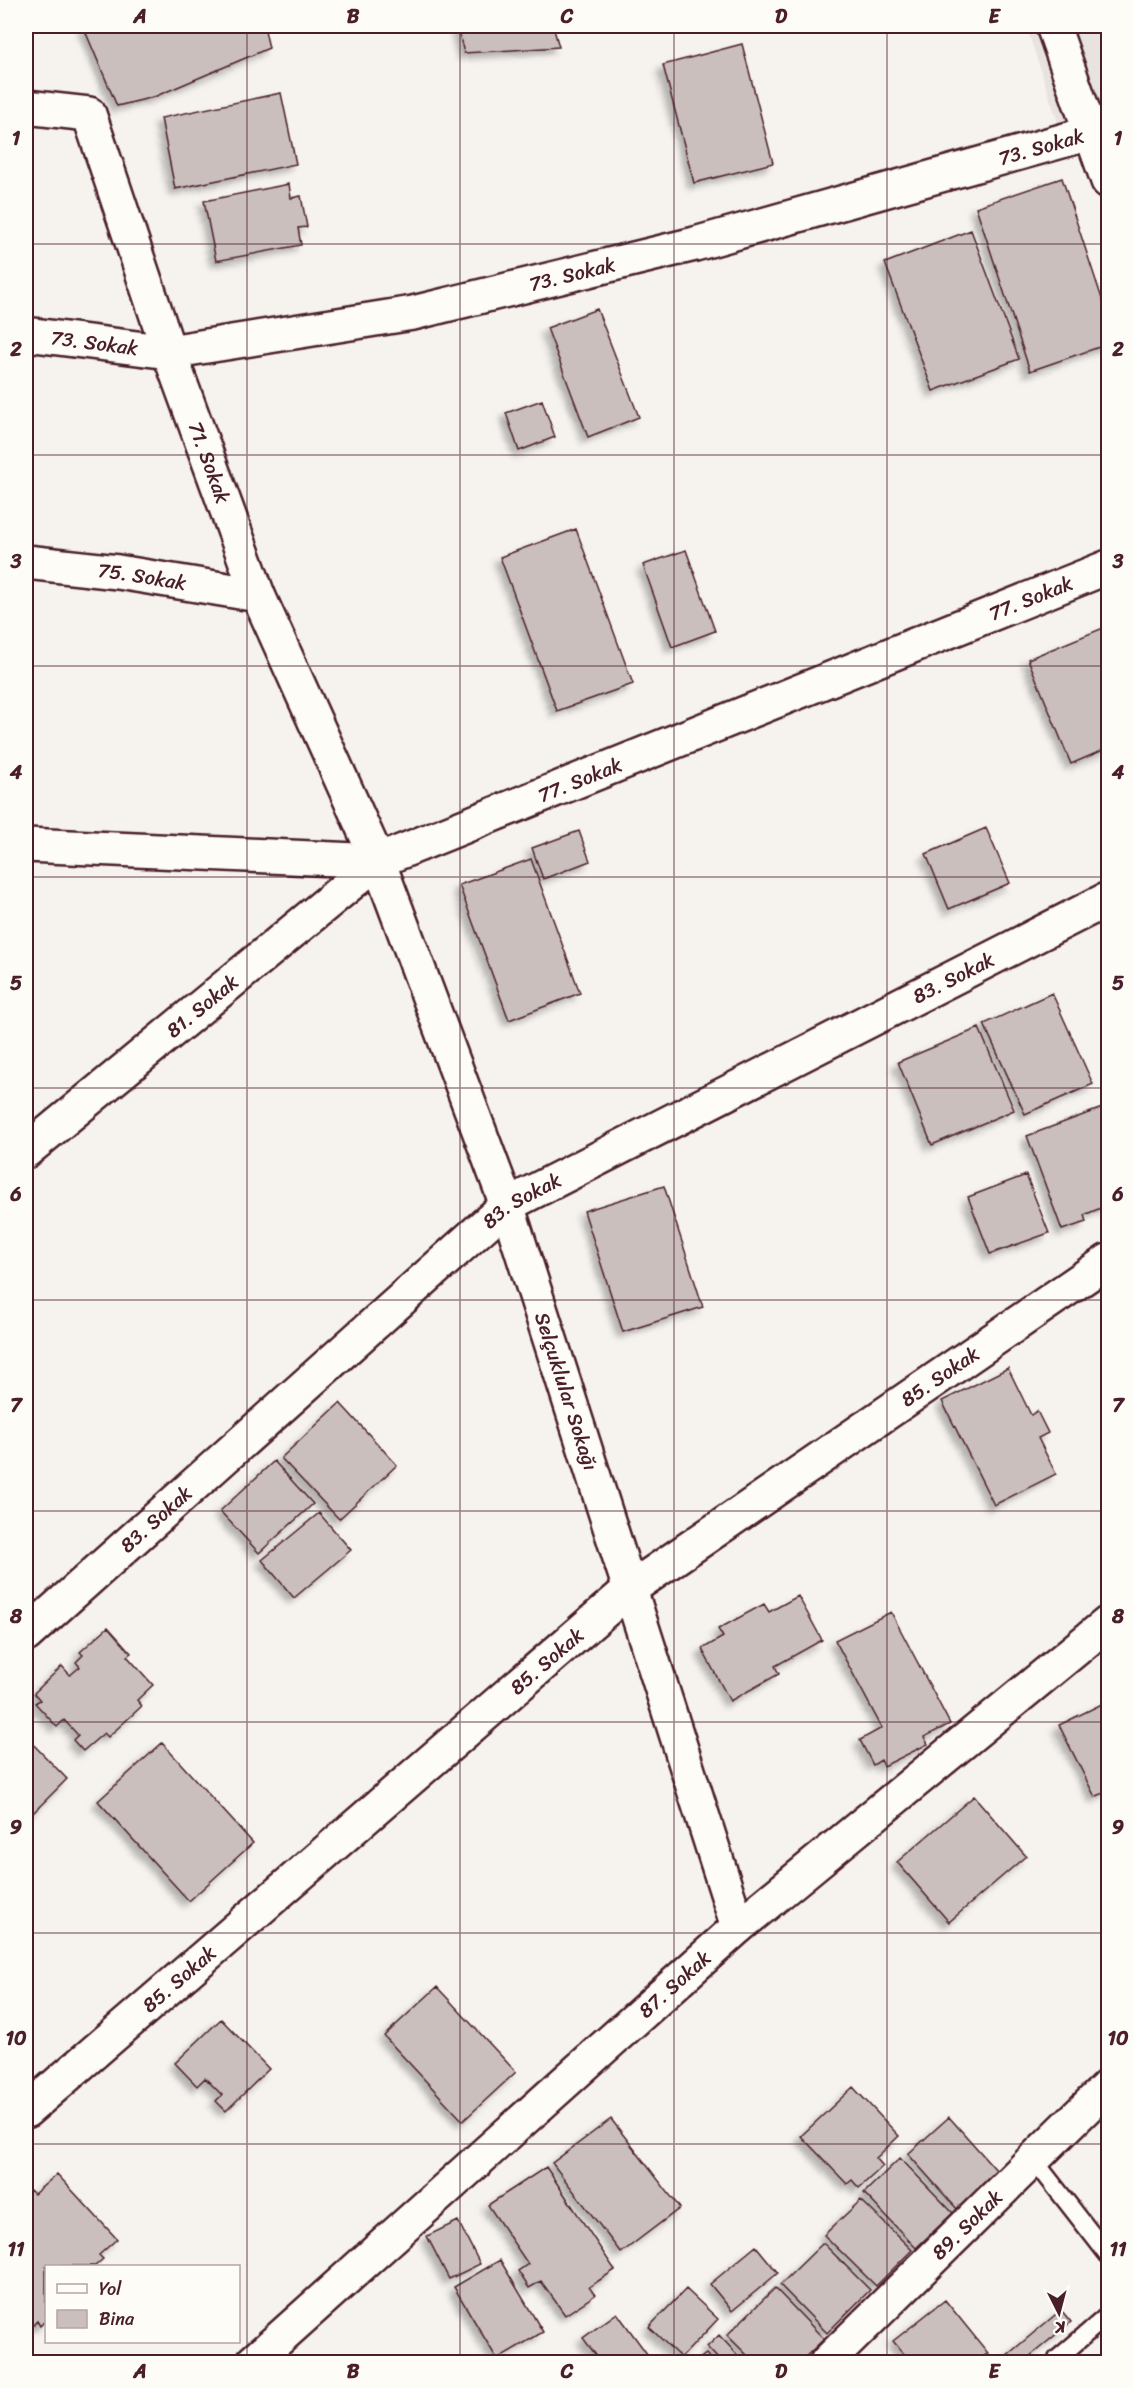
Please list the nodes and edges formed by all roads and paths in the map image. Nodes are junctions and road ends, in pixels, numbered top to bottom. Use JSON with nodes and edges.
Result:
{"nodes":[{"id":1,"x":1053,"y":26,"type":"edge"},
{"id":2,"x":26,"y":107,"type":"edge"},
{"id":3,"x":1100,"y":130,"type":"edge"},
{"id":4,"x":1108,"y":182,"type":"edge"},
{"id":5,"x":26,"y":334,"type":"edge"},
{"id":6,"x":169,"y":352,"type":"junction"},
{"id":7,"x":26,"y":562,"type":"edge"},
{"id":8,"x":1108,"y":567,"type":"edge"},
{"id":9,"x":258,"y":595,"type":"junction"},
{"id":10,"x":26,"y":845,"type":"edge"},
{"id":11,"x":378,"y":861,"type":"junction"},
{"id":12,"x":1108,"y":898,"type":"edge"},
{"id":13,"x":26,"y":1151,"type":"edge"},
{"id":14,"x":507,"y":1205,"type":"junction"},
{"id":15,"x":1108,"y":1260,"type":"edge"},
{"id":16,"x":630,"y":1589,"type":"junction"},
{"id":17,"x":1108,"y":1623,"type":"edge"},
{"id":18,"x":26,"y":1635,"type":"edge"},
{"id":19,"x":738,"y":1927,"type":"junction"},
{"id":20,"x":1108,"y":2086,"type":"edge"},
{"id":21,"x":26,"y":2111,"type":"edge"},
{"id":22,"x":1034,"y":2160,"type":"junction"},
{"id":23,"x":1108,"y":2255,"type":"edge"},
{"id":24,"x":1108,"y":2315,"type":"edge"},
{"id":25,"x":1057,"y":2359,"type":"dead end"},
{"id":26,"x":253,"y":2362,"type":"edge"},
{"id":27,"x":827,"y":2362,"type":"edge"}],
"edges":[{"from":1,"to":3,"type":"street"},
{"from":2,"to":6,"type":"street","name":"71. Sokak"},
{"from":3,"to":4,"type":"street"},
{"from":3,"to":6,"type":"street","name":"73. Sokak"},
{"from":5,"to":6,"type":"street","name":"73. Sokak"},
{"from":6,"to":9,"type":"street","name":"71. Sokak"},
{"from":7,"to":9,"type":"street","name":"75. Sokak"},
{"from":8,"to":11,"type":"street","name":"77. Sokak"},
{"from":9,"to":11,"type":"street","name":"71. Sokak"},
{"from":10,"to":11,"type":"street","name":"77. Sokak"},
{"from":11,"to":13,"type":"street","name":"81. Sokak"},
{"from":11,"to":14,"type":"street","name":"Selçuklular Sokağı"},
{"from":12,"to":14,"type":"street","name":"83. Sokak"},
{"from":14,"to":16,"type":"street","name":"Selçuklular Sokağı"},
{"from":14,"to":18,"type":"street","name":"83. Sokak"},
{"from":15,"to":16,"type":"street","name":"85. Sokak"},
{"from":16,"to":19,"type":"street","name":"Selçuklular Sokağı"},
{"from":16,"to":21,"type":"street","name":"85. Sokak"},
{"from":17,"to":19,"type":"street","name":"87. Sokak"},
{"from":19,"to":26,"type":"street","name":"87. Sokak"},
{"from":20,"to":22,"type":"street","name":"89. Sokak"},
{"from":22,"to":23,"type":"lane"},
{"from":22,"to":27,"type":"street","name":"89. Sokak"},
{"from":24,"to":25,"type":"lane"}]}
